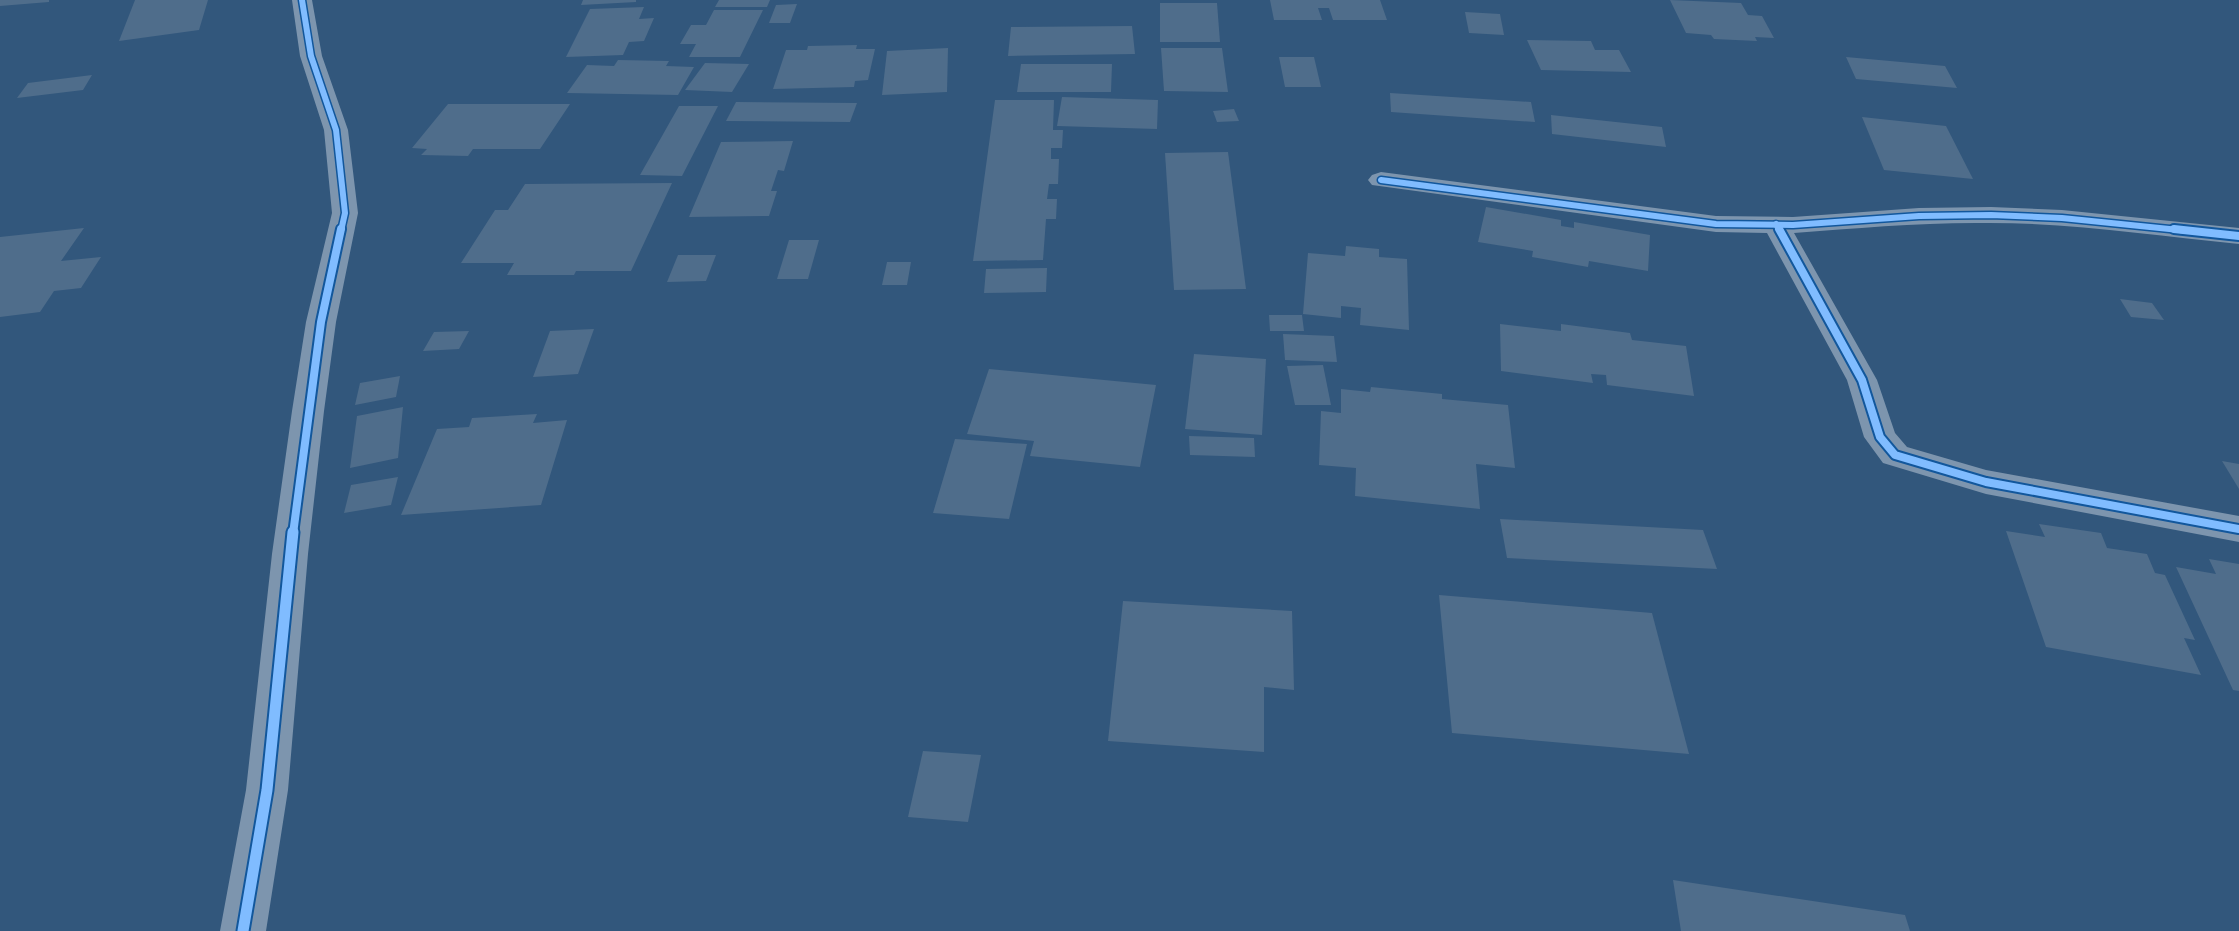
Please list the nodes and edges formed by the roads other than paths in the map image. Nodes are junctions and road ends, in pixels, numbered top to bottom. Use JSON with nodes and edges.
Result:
{"nodes":[{"id":1,"x":302,"y":0,"type":"edge"},
{"id":2,"x":1381,"y":180,"type":"dead end"},
{"id":3,"x":1776,"y":224,"type":"junction"},
{"id":4,"x":2239,"y":236,"type":"edge"},
{"id":5,"x":2239,"y":529,"type":"edge"},
{"id":6,"x":243,"y":931,"type":"edge"}],
"edges":[{"from":1,"to":6,"type":"street"},
{"from":2,"to":3,"type":"street"},
{"from":3,"to":4,"type":"street"},
{"from":3,"to":5,"type":"street"}]}
